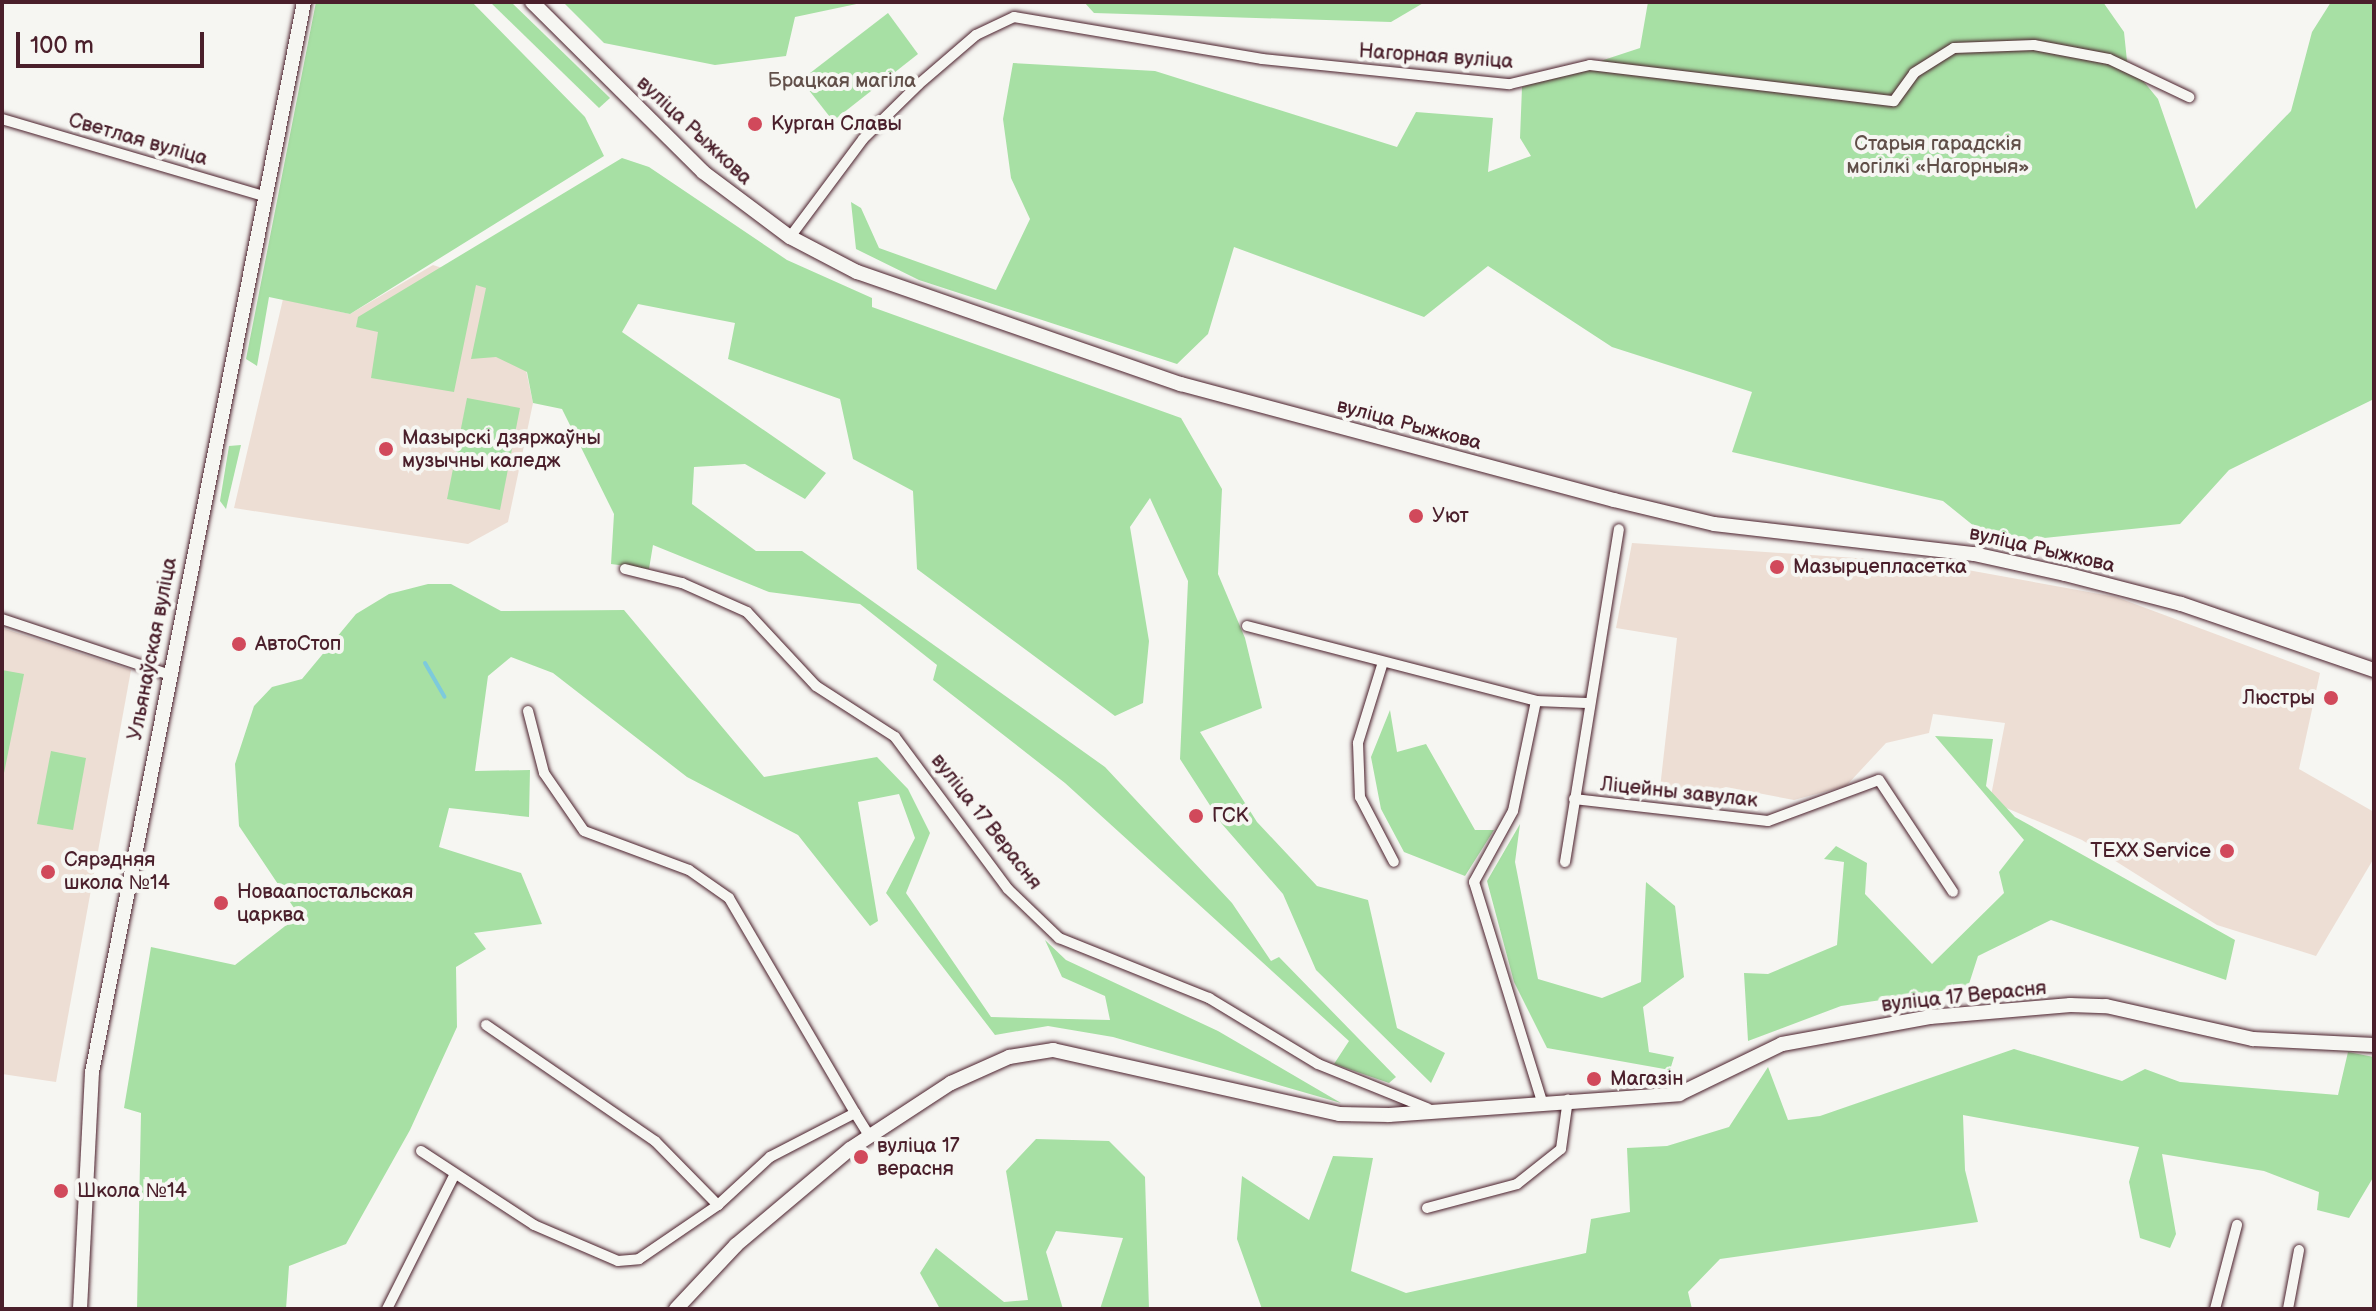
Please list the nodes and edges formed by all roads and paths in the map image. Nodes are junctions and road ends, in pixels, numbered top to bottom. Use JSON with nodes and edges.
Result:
{"nodes":[{"id":1,"x":304,"y":2,"type":"edge"},
{"id":2,"x":532,"y":2,"type":"edge"},
{"id":3,"x":2189,"y":97,"type":"dead end"},
{"id":4,"x":2,"y":119,"type":"edge"},
{"id":5,"x":264,"y":196,"type":"junction"},
{"id":6,"x":790,"y":237,"type":"junction"},
{"id":7,"x":1619,"y":529,"type":"dead end"},
{"id":8,"x":625,"y":569,"type":"dead end"},
{"id":9,"x":2,"y":619,"type":"edge"},
{"id":10,"x":1247,"y":626,"type":"dead end"},
{"id":11,"x":1383,"y":662,"type":"junction"},
{"id":12,"x":2374,"y":670,"type":"edge"},
{"id":13,"x":167,"y":674,"type":"junction"},
{"id":14,"x":1536,"y":701,"type":"junction"},
{"id":15,"x":1587,"y":703,"type":"junction"},
{"id":16,"x":528,"y":711,"type":"dead end"},
{"id":17,"x":1574,"y":799,"type":"junction"},
{"id":18,"x":1394,"y":862,"type":"dead end"},
{"id":19,"x":1565,"y":862,"type":"dead end"},
{"id":20,"x":1953,"y":892,"type":"dead end"},
{"id":21,"x":486,"y":1025,"type":"dead end"},
{"id":22,"x":2374,"y":1045,"type":"edge"},
{"id":23,"x":1541,"y":1099,"type":"junction"},
{"id":24,"x":1568,"y":1099,"type":"junction"},
{"id":25,"x":1427,"y":1108,"type":"junction"},
{"id":26,"x":855,"y":1113,"type":"junction"},
{"id":27,"x":870,"y":1137,"type":"junction"},
{"id":28,"x":421,"y":1151,"type":"dead end"},
{"id":29,"x":455,"y":1174,"type":"junction"},
{"id":30,"x":718,"y":1205,"type":"junction"},
{"id":31,"x":1427,"y":1208,"type":"dead end"},
{"id":32,"x":2237,"y":1225,"type":"dead end"},
{"id":33,"x":2299,"y":1250,"type":"dead end"},
{"id":34,"x":80,"y":1309,"type":"edge"},
{"id":35,"x":387,"y":1309,"type":"edge"},
{"id":36,"x":676,"y":1309,"type":"edge"},
{"id":37,"x":2215,"y":1309,"type":"edge"},
{"id":38,"x":2288,"y":1309,"type":"edge"}],
"edges":[{"from":1,"to":5,"type":"main road","name":"Ульянаўская вуліца"},
{"from":2,"to":6,"type":"main road","name":"вуліца Рыжкова"},
{"from":3,"to":6,"type":"street","name":"Нагорная вуліца"},
{"from":4,"to":5,"type":"street","name":"Светлая вуліца"},
{"from":5,"to":13,"type":"main road","name":"Ульянаўская вуліца"},
{"from":6,"to":12,"type":"main road","name":"вуліца Рыжкова"},
{"from":7,"to":15,"type":"street","name":"Ліцейны завулак"},
{"from":8,"to":25,"type":"street","name":"вуліца 17 Верасня"},
{"from":9,"to":13,"type":"street"},
{"from":10,"to":11,"type":"street"},
{"from":11,"to":14,"type":"street"},
{"from":11,"to":18,"type":"street"},
{"from":13,"to":34,"type":"main road","name":"Ульянаўская вуліца"},
{"from":14,"to":15,"type":"street"},
{"from":14,"to":23,"type":"street"},
{"from":15,"to":17,"type":"street","name":"Ліцейны завулак"},
{"from":16,"to":26,"type":"street"},
{"from":17,"to":19,"type":"street","name":"Ліцейны завулак"},
{"from":17,"to":20,"type":"street","name":"Ліцейны завулак"},
{"from":21,"to":30,"type":"street"},
{"from":22,"to":24,"type":"main road","name":"вуліца 17 Верасня"},
{"from":23,"to":24,"type":"main road","name":"вуліца 17 Верасня"},
{"from":23,"to":25,"type":"main road","name":"вуліца 17 Верасня"},
{"from":24,"to":31,"type":"street"},
{"from":25,"to":27,"type":"main road","name":"вуліца 17 Верасня"},
{"from":26,"to":27,"type":"street"},
{"from":26,"to":30,"type":"street"},
{"from":27,"to":36,"type":"main road","name":"вуліца 17 Верасня"},
{"from":28,"to":29,"type":"street"},
{"from":29,"to":30,"type":"street"},
{"from":29,"to":35,"type":"street"},
{"from":32,"to":37,"type":"street"},
{"from":33,"to":38,"type":"street"}]}
